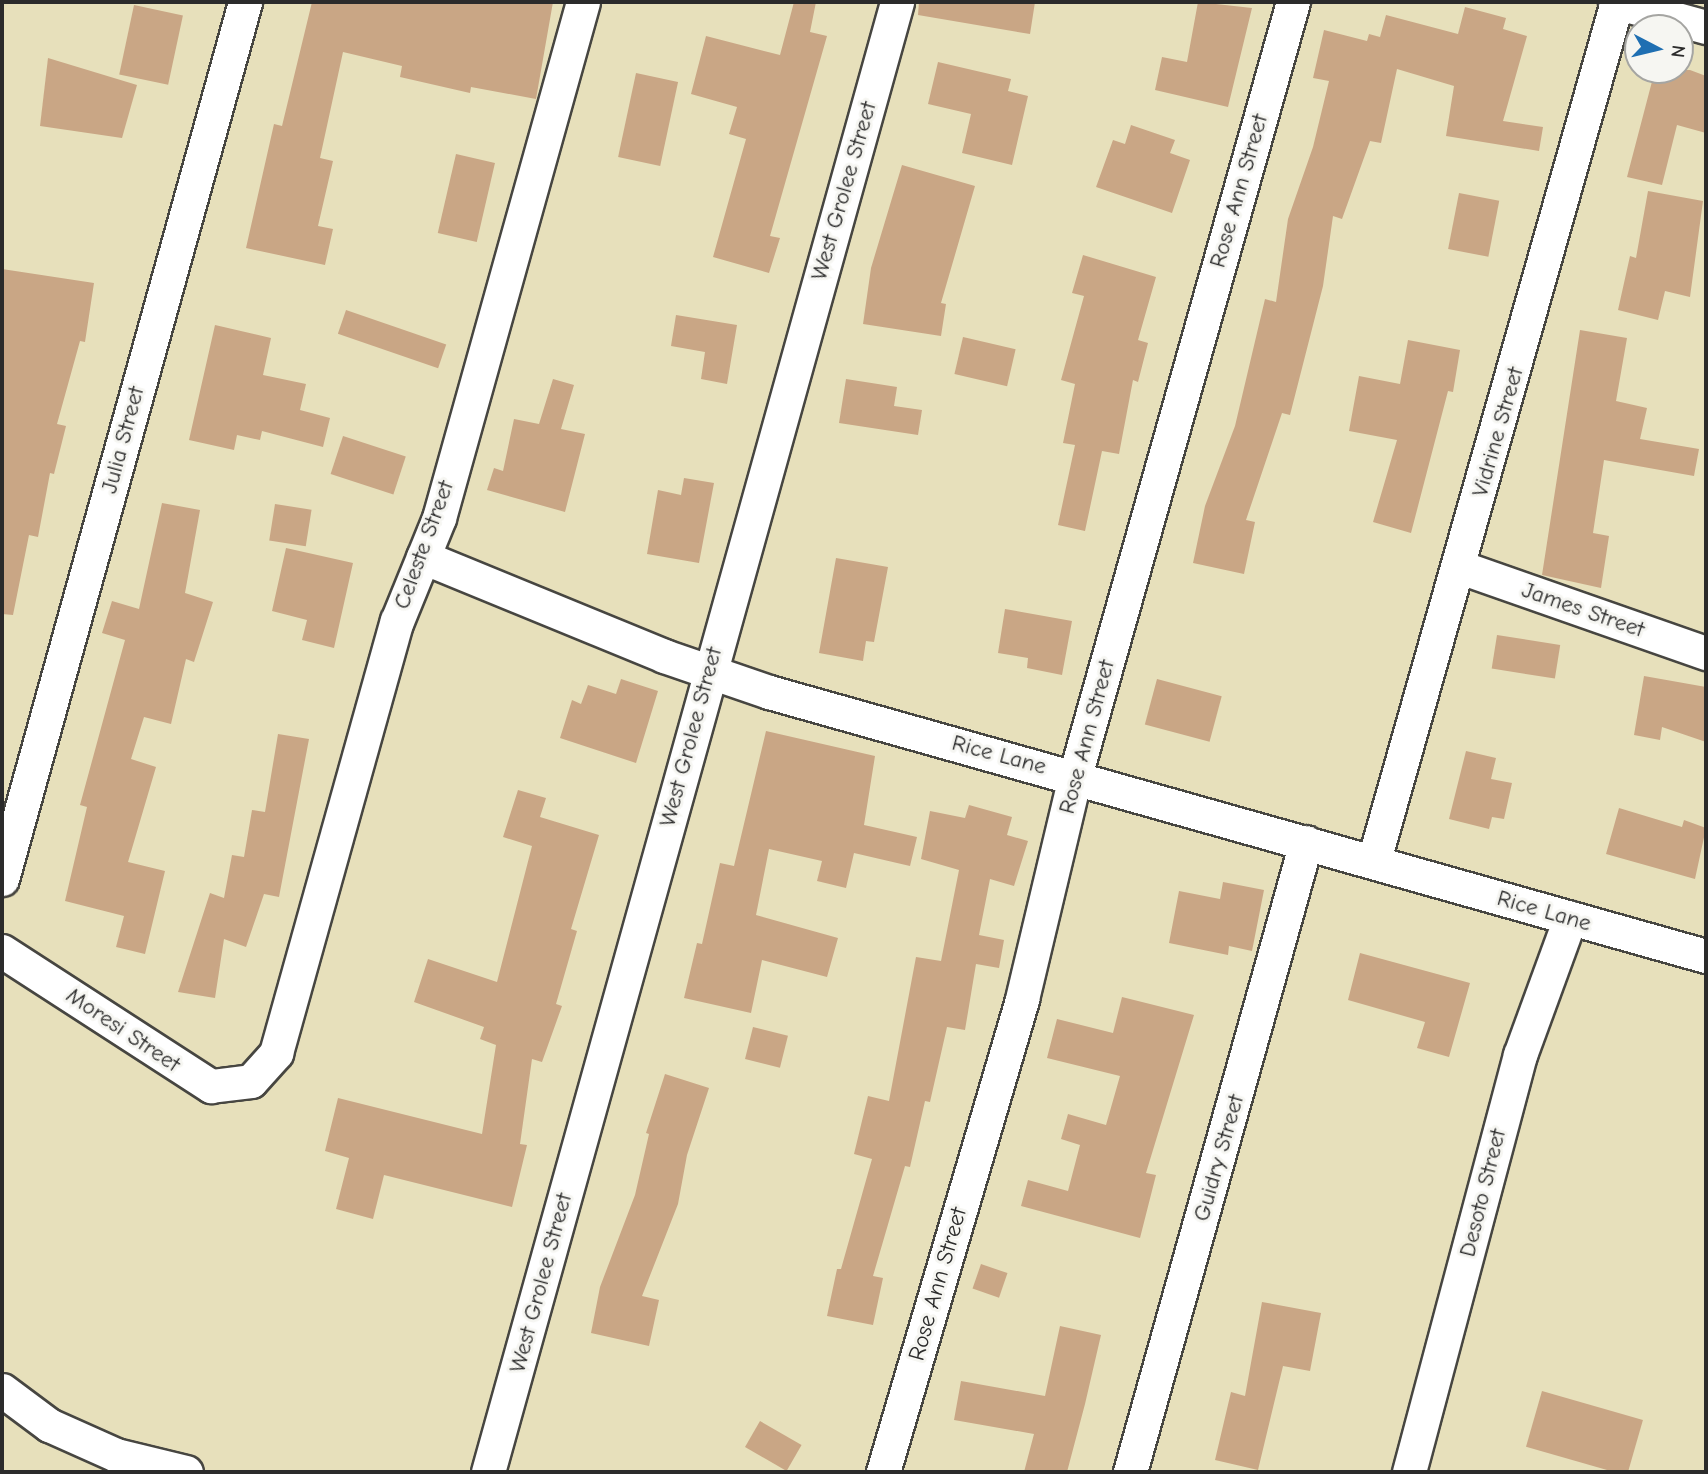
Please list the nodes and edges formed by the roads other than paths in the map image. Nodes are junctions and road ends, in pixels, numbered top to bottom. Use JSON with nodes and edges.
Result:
{"nodes":[{"id":1,"x":245,"y":2,"type":"edge"},
{"id":2,"x":583,"y":2,"type":"edge"},
{"id":3,"x":897,"y":2,"type":"edge"},
{"id":4,"x":1293,"y":2,"type":"edge"},
{"id":5,"x":1616,"y":2,"type":"edge"},
{"id":6,"x":1706,"y":27,"type":"edge"},
{"id":7,"x":423,"y":557,"type":"junction"},
{"id":8,"x":1460,"y":567,"type":"junction"},
{"id":9,"x":1706,"y":653,"type":"edge"},
{"id":10,"x":709,"y":671,"type":"junction"},
{"id":11,"x":1075,"y":776,"type":"junction"},
{"id":12,"x":1306,"y":842,"type":"junction"},
{"id":13,"x":1374,"y":860,"type":"junction"},
{"id":14,"x":2,"y":879,"type":"edge"},
{"id":15,"x":1570,"y":918,"type":"junction"},
{"id":16,"x":2,"y":951,"type":"edge"},
{"id":17,"x":1706,"y":956,"type":"edge"},
{"id":18,"x":251,"y":1081,"type":"joint"},
{"id":19,"x":2,"y":1390,"type":"edge"},
{"id":20,"x":186,"y":1472,"type":"edge"},
{"id":21,"x":488,"y":1472,"type":"edge"},
{"id":22,"x":883,"y":1472,"type":"edge"},
{"id":23,"x":1130,"y":1472,"type":"edge"},
{"id":24,"x":1409,"y":1472,"type":"edge"}],
"edges":[{"from":1,"to":14,"type":"street","name":"Julia Street"},
{"from":2,"to":7,"type":"street","name":"Celeste Street"},
{"from":3,"to":10,"type":"street","name":"West Grolee Street"},
{"from":4,"to":11,"type":"street","name":"Rose Ann Street"},
{"from":5,"to":6,"type":"street"},
{"from":5,"to":8,"type":"street","name":"Vidrine Street"},
{"from":7,"to":10,"type":"street","name":"Rice Lane"},
{"from":7,"to":18,"type":"street","name":"Celeste Street"},
{"from":8,"to":9,"type":"street","name":"James Street"},
{"from":8,"to":13,"type":"street","name":"Vidrine Street"},
{"from":10,"to":11,"type":"street","name":"Rice Lane"},
{"from":10,"to":21,"type":"street","name":"West Grolee Street"},
{"from":11,"to":12,"type":"street","name":"Rice Lane"},
{"from":11,"to":22,"type":"street","name":"Rose Ann Street"},
{"from":12,"to":13,"type":"street","name":"Rice Lane"},
{"from":12,"to":23,"type":"street","name":"Guidry Street"},
{"from":13,"to":15,"type":"street","name":"Rice Lane"},
{"from":15,"to":17,"type":"street","name":"Rice Lane"},
{"from":15,"to":24,"type":"street","name":"Desoto Street"},
{"from":16,"to":18,"type":"street","name":"Moresi Street"},
{"from":19,"to":20,"type":"street"}]}
